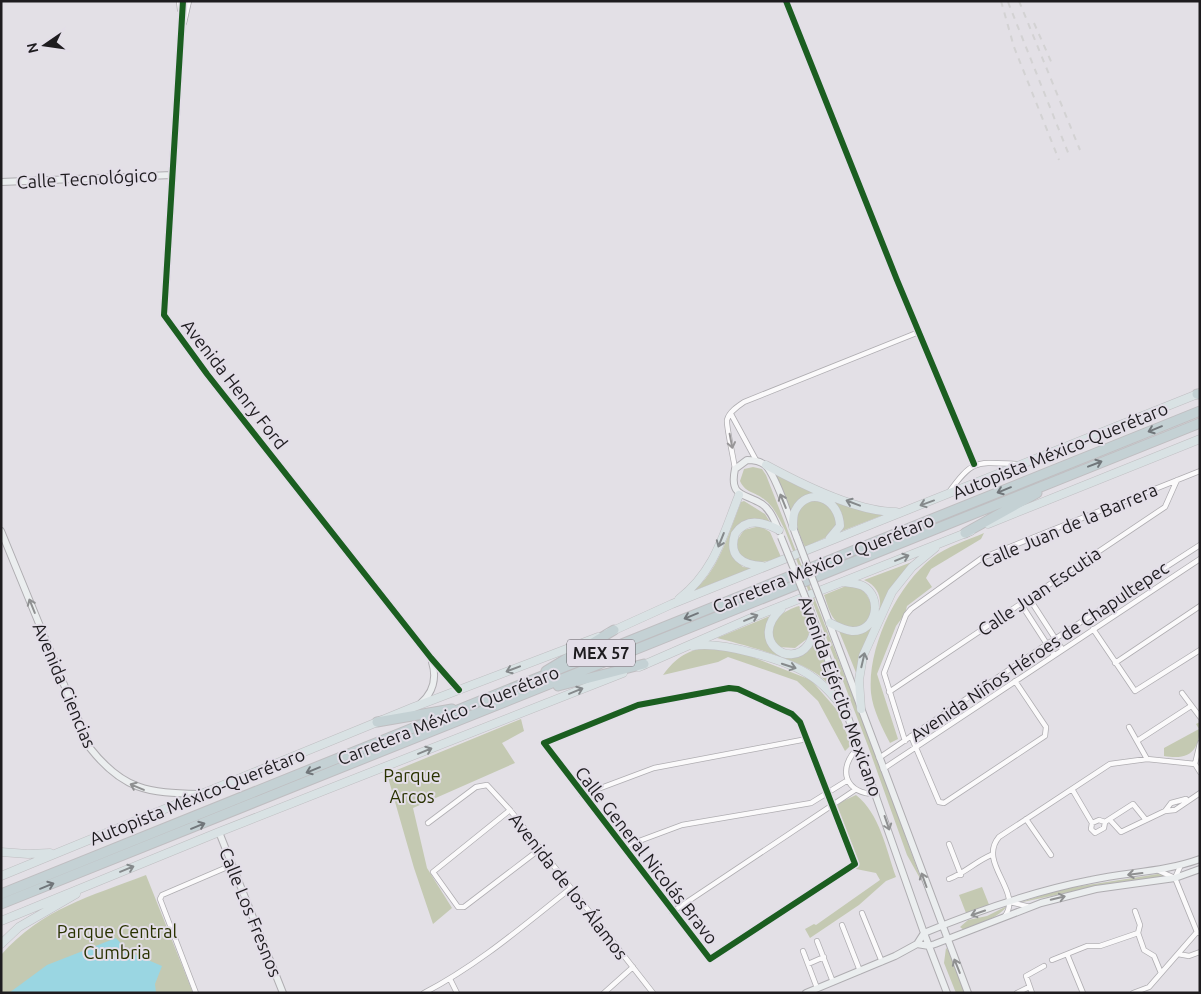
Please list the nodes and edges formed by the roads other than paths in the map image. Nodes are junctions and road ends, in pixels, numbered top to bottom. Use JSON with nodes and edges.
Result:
{"nodes":[{"id":1,"x":179,"y":1,"type":"edge"},
{"id":2,"x":183,"y":1,"type":"edge"},
{"id":3,"x":189,"y":1,"type":"edge"},
{"id":4,"x":786,"y":1,"type":"edge"},
{"id":5,"x":181,"y":34,"type":"junction"},
{"id":6,"x":172,"y":175,"type":"junction"},
{"id":7,"x":1,"y":182,"type":"edge"},
{"id":8,"x":919,"y":332,"type":"junction"},
{"id":9,"x":1199,"y":394,"type":"edge"},
{"id":10,"x":1200,"y":411,"type":"edge"},
{"id":11,"x":730,"y":414,"type":"junction"},
{"id":12,"x":1200,"y":423,"type":"edge"},
{"id":13,"x":1200,"y":439,"type":"edge"},
{"id":14,"x":756,"y":460,"type":"junction"},
{"id":15,"x":974,"y":464,"type":"junction"},
{"id":16,"x":766,"y":465,"type":"junction"},
{"id":17,"x":1022,"y":465,"type":"junction"},
{"id":18,"x":735,"y":469,"type":"junction"},
{"id":19,"x":1077,"y":471,"type":"junction"},
{"id":20,"x":1200,"y":471,"type":"edge"},
{"id":21,"x":1177,"y":480,"type":"junction"},
{"id":22,"x":739,"y":495,"type":"junction"},
{"id":23,"x":947,"y":496,"type":"junction"},
{"id":24,"x":900,"y":512,"type":"junction"},
{"id":25,"x":793,"y":527,"type":"junction"},
{"id":26,"x":1,"y":531,"type":"edge"},
{"id":27,"x":965,"y":533,"type":"junction"},
{"id":28,"x":780,"y":534,"type":"junction"},
{"id":29,"x":941,"y":543,"type":"junction"},
{"id":30,"x":1200,"y":545,"type":"edge"},
{"id":31,"x":818,"y":546,"type":"junction"},
{"id":32,"x":1178,"y":559,"type":"junction"},
{"id":33,"x":1200,"y":559,"type":"edge"},
{"id":34,"x":1169,"y":565,"type":"junction"},
{"id":35,"x":766,"y":566,"type":"junction"},
{"id":36,"x":1184,"y":569,"type":"junction"},
{"id":37,"x":1175,"y":575,"type":"junction"},
{"id":38,"x":844,"y":582,"type":"junction"},
{"id":39,"x":1029,"y":598,"type":"junction"},
{"id":40,"x":672,"y":604,"type":"junction"},
{"id":41,"x":1021,"y":604,"type":"junction"},
{"id":42,"x":785,"y":605,"type":"junction"},
{"id":43,"x":1200,"y":606,"type":"edge"},
{"id":44,"x":830,"y":623,"type":"junction"},
{"id":45,"x":816,"y":626,"type":"junction"},
{"id":46,"x":1094,"y":629,"type":"junction"},
{"id":47,"x":614,"y":630,"type":"junction"},
{"id":48,"x":1056,"y":638,"type":"junction"},
{"id":49,"x":1047,"y":644,"type":"junction"},
{"id":50,"x":1062,"y":649,"type":"junction"},
{"id":51,"x":1200,"y":650,"type":"edge"},
{"id":52,"x":674,"y":651,"type":"junction"},
{"id":53,"x":1054,"y":655,"type":"junction"},
{"id":54,"x":431,"y":658,"type":"junction"},
{"id":55,"x":1115,"y":662,"type":"junction"},
{"id":56,"x":644,"y":664,"type":"junction"},
{"id":57,"x":530,"y":681,"type":"junction"},
{"id":58,"x":1015,"y":681,"type":"junction"},
{"id":59,"x":459,"y":690,"type":"junction"},
{"id":60,"x":535,"y":690,"type":"junction"},
{"id":61,"x":979,"y":691,"type":"junction"},
{"id":62,"x":889,"y":692,"type":"junction"},
{"id":63,"x":1182,"y":693,"type":"dead end"},
{"id":64,"x":985,"y":700,"type":"junction"},
{"id":65,"x":1191,"y":706,"type":"junction"},
{"id":66,"x":414,"y":707,"type":"junction"},
{"id":67,"x":467,"y":707,"type":"junction"},
{"id":68,"x":861,"y":709,"type":"junction"},
{"id":69,"x":847,"y":712,"type":"junction"},
{"id":70,"x":1200,"y":717,"type":"edge"},
{"id":71,"x":377,"y":722,"type":"junction"},
{"id":72,"x":1129,"y":727,"type":"dead end"},
{"id":73,"x":911,"y":736,"type":"junction"},
{"id":74,"x":806,"y":739,"type":"junction"},
{"id":75,"x":905,"y":741,"type":"junction"},
{"id":76,"x":1137,"y":741,"type":"junction"},
{"id":77,"x":1200,"y":743,"type":"edge"},
{"id":78,"x":859,"y":748,"type":"junction"},
{"id":79,"x":916,"y":748,"type":"junction"},
{"id":80,"x":879,"y":758,"type":"junction"},
{"id":81,"x":1147,"y":759,"type":"junction"},
{"id":82,"x":1195,"y":764,"type":"junction"},
{"id":83,"x":884,"y":769,"type":"junction"},
{"id":84,"x":1200,"y":772,"type":"edge"},
{"id":85,"x":848,"y":780,"type":"junction"},
{"id":86,"x":1072,"y":789,"type":"junction"},
{"id":87,"x":855,"y":790,"type":"junction"},
{"id":88,"x":828,"y":793,"type":"junction"},
{"id":89,"x":1200,"y":793,"type":"edge"},
{"id":90,"x":877,"y":794,"type":"junction"},
{"id":91,"x":202,"y":795,"type":"junction"},
{"id":92,"x":582,"y":795,"type":"junction"},
{"id":93,"x":1188,"y":799,"type":"junction"},
{"id":94,"x":833,"y":804,"type":"junction"},
{"id":95,"x":510,"y":810,"type":"junction"},
{"id":96,"x":1165,"y":811,"type":"junction"},
{"id":97,"x":1026,"y":819,"type":"junction"},
{"id":98,"x":1146,"y":820,"type":"junction"},
{"id":99,"x":1108,"y":821,"type":"junction"},
{"id":100,"x":428,"y":823,"type":"dead end"},
{"id":101,"x":1092,"y":823,"type":"junction"},
{"id":102,"x":219,"y":832,"type":"junction"},
{"id":103,"x":949,"y":844,"type":"dead end"},
{"id":104,"x":623,"y":847,"type":"junction"},
{"id":105,"x":540,"y":849,"type":"junction"},
{"id":106,"x":1,"y":852,"type":"edge"},
{"id":107,"x":62,"y":852,"type":"junction"},
{"id":108,"x":1050,"y":854,"type":"dead end"},
{"id":109,"x":991,"y":855,"type":"junction"},
{"id":110,"x":1200,"y":860,"type":"edge"},
{"id":111,"x":232,"y":865,"type":"junction"},
{"id":112,"x":1180,"y":867,"type":"junction"},
{"id":113,"x":1200,"y":869,"type":"edge"},
{"id":114,"x":1159,"y":871,"type":"junction"},
{"id":115,"x":961,"y":875,"type":"junction"},
{"id":116,"x":1,"y":876,"type":"edge"},
{"id":117,"x":1175,"y":878,"type":"junction"},
{"id":118,"x":103,"y":879,"type":"junction"},
{"id":119,"x":949,"y":879,"type":"dead end"},
{"id":120,"x":570,"y":888,"type":"junction"},
{"id":121,"x":1,"y":894,"type":"edge"},
{"id":122,"x":1010,"y":902,"type":"junction"},
{"id":123,"x":1,"y":904,"type":"edge"},
{"id":124,"x":1030,"y":907,"type":"junction"},
{"id":125,"x":1135,"y":911,"type":"dead end"},
{"id":126,"x":672,"y":912,"type":"junction"},
{"id":127,"x":862,"y":913,"type":"dead end"},
{"id":128,"x":1005,"y":916,"type":"junction"},
{"id":129,"x":1,"y":921,"type":"edge"},
{"id":130,"x":842,"y":926,"type":"dead end"},
{"id":131,"x":941,"y":926,"type":"junction"},
{"id":132,"x":1198,"y":932,"type":"edge"},
{"id":133,"x":924,"y":933,"type":"junction"},
{"id":134,"x":1138,"y":933,"type":"junction"},
{"id":135,"x":947,"y":940,"type":"junction"},
{"id":136,"x":817,"y":941,"type":"dead end"},
{"id":137,"x":1,"y":944,"type":"edge"},
{"id":138,"x":917,"y":944,"type":"junction"},
{"id":139,"x":929,"y":946,"type":"junction"},
{"id":140,"x":803,"y":951,"type":"dead end"},
{"id":141,"x":1200,"y":952,"type":"edge"},
{"id":142,"x":1067,"y":954,"type":"junction"},
{"id":143,"x":1178,"y":954,"type":"junction"},
{"id":144,"x":824,"y":957,"type":"junction"},
{"id":145,"x":1052,"y":960,"type":"dead end"},
{"id":146,"x":882,"y":962,"type":"junction"},
{"id":147,"x":808,"y":964,"type":"junction"},
{"id":148,"x":1044,"y":966,"type":"dead end"},
{"id":149,"x":633,"y":968,"type":"junction"},
{"id":150,"x":860,"y":971,"type":"junction"},
{"id":151,"x":1161,"y":973,"type":"junction"},
{"id":152,"x":450,"y":979,"type":"junction"},
{"id":153,"x":833,"y":982,"type":"junction"},
{"id":154,"x":1149,"y":986,"type":"junction"},
{"id":155,"x":1030,"y":987,"type":"junction"},
{"id":156,"x":817,"y":988,"type":"junction"},
{"id":157,"x":946,"y":992,"type":"edge"},
{"id":158,"x":196,"y":993,"type":"edge"},
{"id":159,"x":283,"y":993,"type":"edge"},
{"id":160,"x":424,"y":993,"type":"edge"},
{"id":161,"x":458,"y":993,"type":"edge"},
{"id":162,"x":604,"y":993,"type":"edge"},
{"id":163,"x":653,"y":993,"type":"edge"},
{"id":164,"x":806,"y":993,"type":"edge"},
{"id":165,"x":968,"y":993,"type":"edge"},
{"id":166,"x":1017,"y":993,"type":"edge"},
{"id":167,"x":1032,"y":993,"type":"edge"},
{"id":168,"x":1083,"y":993,"type":"edge"},
{"id":169,"x":1133,"y":993,"type":"edge"},
{"id":170,"x":1151,"y":993,"type":"edge"}],
"edges":[{"from":1,"to":5,"type":"street","name":"Avenida Henry Ford"},
{"from":2,"to":5,"type":"street","name":"Avenida Henry Ford"},
{"from":3,"to":5,"type":"street","name":"Avenida Henry Ford"},
{"from":4,"to":8,"type":"street"},
{"from":5,"to":6,"type":"street","name":"Avenida Henry Ford"},
{"from":6,"to":7,"type":"street","name":"Calle Tecnológico"},
{"from":6,"to":54,"type":"street","name":"Avenida Henry Ford"},
{"from":8,"to":11,"type":"street"},
{"from":8,"to":15,"type":"street"},
{"from":9,"to":17,"type":"main road","name":"Autopista México-Querétaro"},
{"from":10,"to":57,"type":"highway","name":"Carretera México - Querétaro","number":"MEX 57","one_way":true},
{"from":11,"to":14,"type":"street"},
{"from":11,"to":18,"type":"street","one_way":true},
{"from":19,"to":12,"type":"highway","name":"Carretera México - Querétaro","number":"MEX 57","one_way":true},
{"from":13,"to":27,"type":"main road"},
{"from":14,"to":16,"type":"street"},
{"from":14,"to":18,"type":"street"},
{"from":15,"to":17,"type":"street"},
{"from":15,"to":23,"type":"street"},
{"from":24,"to":16,"type":"main road","one_way":true},
{"from":25,"to":16,"type":"street","name":"Avenida Ejército Mexicano","one_way":true},
{"from":17,"to":23,"type":"main road","name":"Autopista México-Querétaro"},
{"from":18,"to":22,"type":"street"},
{"from":19,"to":27,"type":"highway"},
{"from":19,"to":60,"type":"highway","name":"Carretera México - Querétaro","number":"MEX 57"},
{"from":20,"to":21,"type":"street","name":"Calle Juan de la Barrera"},
{"from":21,"to":39,"type":"street","name":"Calle Juan Escutia"},
{"from":21,"to":62,"type":"street","name":"Calle Juan de la Barrera"},
{"from":22,"to":28,"type":"street","name":"Avenida Ejército Mexicano"},
{"from":22,"to":40,"type":"main road","one_way":true},
{"from":23,"to":24,"type":"main road","name":"Autopista México-Querétaro","one_way":true},
{"from":24,"to":31,"type":"main road","name":"Autopista México-Querétaro"},
{"from":25,"to":31,"type":"main road"},
{"from":25,"to":44,"type":"street","name":"Avenida Ejército Mexicano","bridge":true},
{"from":91,"to":26,"type":"street","name":"Avenida Ciencias","one_way":true},
{"from":27,"to":29,"type":"main road"},
{"from":28,"to":35,"type":"main road"},
{"from":28,"to":45,"type":"street","name":"Avenida Ejército Mexicano","bridge":true},
{"from":38,"to":29,"type":"main road","one_way":true},
{"from":68,"to":29,"type":"main road","one_way":true},
{"from":30,"to":32,"type":"street","name":"Avenida Niños Héroes de Chapultepec"},
{"from":31,"to":35,"type":"main road","name":"Autopista México-Querétaro"},
{"from":32,"to":34,"type":"street","name":"Avenida Niños Héroes de Chapultepec"},
{"from":32,"to":36,"type":"street"},
{"from":33,"to":36,"type":"street","name":"Avenida Niños Héroes de Chapultepec"},
{"from":34,"to":37,"type":"street"},
{"from":34,"to":48,"type":"street","name":"Avenida Niños Héroes de Chapultepec"},
{"from":35,"to":40,"type":"main road","name":"Autopista México-Querétaro"},
{"from":36,"to":37,"type":"street","name":"Avenida Niños Héroes de Chapultepec"},
{"from":37,"to":46,"type":"street","name":"Avenida Niños Héroes de Chapultepec"},
{"from":38,"to":42,"type":"main road"},
{"from":38,"to":44,"type":"main road"},
{"from":39,"to":41,"type":"street","name":"Calle Juan Escutia"},
{"from":39,"to":48,"type":"street"},
{"from":40,"to":47,"type":"main road","name":"Autopista México-Querétaro"},
{"from":41,"to":49,"type":"street"},
{"from":41,"to":62,"type":"street","name":"Calle Juan Escutia"},
{"from":42,"to":45,"type":"main road"},
{"from":52,"to":42,"type":"main road","one_way":true},
{"from":43,"to":55,"type":"street"},
{"from":44,"to":68,"type":"street","name":"Avenida Ejército Mexicano"},
{"from":45,"to":69,"type":"street","name":"Avenida Ejército Mexicano"},
{"from":46,"to":50,"type":"street","name":"Avenida Niños Héroes de Chapultepec"},
{"from":46,"to":55,"type":"street"},
{"from":47,"to":57,"type":"highway"},
{"from":47,"to":59,"type":"main road","name":"Autopista México-Querétaro","one_way":true},
{"from":48,"to":49,"type":"street","name":"Avenida Niños Héroes de Chapultepec"},
{"from":48,"to":50,"type":"street"},
{"from":49,"to":53,"type":"street"},
{"from":49,"to":61,"type":"street","name":"Avenida Niños Héroes de Chapultepec"},
{"from":50,"to":53,"type":"street","name":"Avenida Niños Héroes de Chapultepec"},
{"from":51,"to":55,"type":"street"},
{"from":52,"to":56,"type":"main road"},
{"from":52,"to":69,"type":"main road","one_way":true},
{"from":53,"to":58,"type":"street","name":"Avenida Niños Héroes de Chapultepec"},
{"from":54,"to":59,"type":"street","name":"Avenida Henry Ford"},
{"from":54,"to":66,"type":"street"},
{"from":56,"to":60,"type":"highway"},
{"from":102,"to":56,"type":"main road","one_way":true},
{"from":57,"to":67,"type":"highway","name":"Carretera México - Querétaro","number":"MEX 57"},
{"from":58,"to":64,"type":"street","name":"Avenida Niños Héroes de Chapultepec"},
{"from":58,"to":79,"type":"street"},
{"from":59,"to":66,"type":"main road","name":"Autopista México-Querétaro"},
{"from":123,"to":60,"type":"highway","name":"Carretera México - Querétaro","number":"MEX 57","one_way":true},
{"from":61,"to":64,"type":"street"},
{"from":61,"to":73,"type":"street","name":"Avenida Niños Héroes de Chapultepec"},
{"from":62,"to":75,"type":"street","name":"Calle Juan de la Barrera"},
{"from":63,"to":65,"type":"street"},
{"from":64,"to":79,"type":"street","name":"Avenida Niños Héroes de Chapultepec"},
{"from":65,"to":70,"type":"street"},
{"from":65,"to":76,"type":"street"},
{"from":66,"to":71,"type":"main road","name":"Autopista México-Querétaro"},
{"from":67,"to":71,"type":"highway"},
{"from":67,"to":121,"type":"highway","name":"Carretera México - Querétaro","number":"MEX 57","one_way":true},
{"from":68,"to":80,"type":"street","name":"Avenida Ejército Mexicano"},
{"from":69,"to":78,"type":"street","name":"Avenida Ejército Mexicano"},
{"from":71,"to":91,"type":"main road","name":"Autopista México-Querétaro"},
{"from":72,"to":76,"type":"street"},
{"from":73,"to":75,"type":"street","name":"Avenida Niños Héroes de Chapultepec"},
{"from":73,"to":79,"type":"street"},
{"from":74,"to":88,"type":"street","name":"Calle General Nicolás Bravo"},
{"from":74,"to":92,"type":"street"},
{"from":74,"to":92,"type":"street","name":"Calle General Nicolás Bravo"},
{"from":75,"to":80,"type":"street","name":"Avenida Niños Héroes de Chapultepec"},
{"from":76,"to":81,"type":"street"},
{"from":77,"to":82,"type":"street"},
{"from":78,"to":85,"type":"street"},
{"from":78,"to":90,"type":"street","name":"Avenida Ejército Mexicano"},
{"from":79,"to":83,"type":"street","name":"Avenida Niños Héroes de Chapultepec"},
{"from":80,"to":83,"type":"street","name":"Avenida Ejército Mexicano"},
{"from":81,"to":82,"type":"street"},
{"from":81,"to":86,"type":"street"},
{"from":82,"to":84,"type":"street"},
{"from":131,"to":83,"type":"street","name":"Avenida Ejército Mexicano","one_way":true},
{"from":85,"to":87,"type":"street"},
{"from":85,"to":88,"type":"street"},
{"from":86,"to":97,"type":"street"},
{"from":86,"to":101,"type":"street"},
{"from":87,"to":90,"type":"street"},
{"from":87,"to":94,"type":"street"},
{"from":88,"to":94,"type":"street","name":"Calle General Nicolás Bravo"},
{"from":88,"to":104,"type":"street"},
{"from":89,"to":93,"type":"street"},
{"from":90,"to":133,"type":"street","name":"Avenida Ejército Mexicano","one_way":true},
{"from":91,"to":107,"type":"main road","name":"Autopista México-Querétaro"},
{"from":92,"to":104,"type":"street","name":"Calle General Nicolás Bravo"},
{"from":93,"to":96,"type":"street"},
{"from":93,"to":96,"type":"street"},
{"from":94,"to":126,"type":"street"},
{"from":94,"to":126,"type":"street","name":"Calle General Nicolás Bravo"},
{"from":95,"to":100,"type":"street","name":"Avenida de los Álamos"},
{"from":95,"to":105,"type":"street","name":"Avenida de los Álamos"},
{"from":95,"to":105,"type":"street"},
{"from":96,"to":98,"type":"street"},
{"from":97,"to":108,"type":"street"},
{"from":97,"to":109,"type":"street"},
{"from":98,"to":99,"type":"street"},
{"from":98,"to":99,"type":"street"},
{"from":99,"to":101,"type":"street"},
{"from":99,"to":101,"type":"street"},
{"from":102,"to":111,"type":"street","name":"Calle Los Fresnos"},
{"from":118,"to":102,"type":"main road","one_way":true},
{"from":103,"to":115,"type":"street"},
{"from":104,"to":126,"type":"street","name":"Calle General Nicolás Bravo"},
{"from":105,"to":120,"type":"street","name":"Avenida de los Álamos"},
{"from":106,"to":107,"type":"main road"},
{"from":107,"to":116,"type":"main road","name":"Autopista México-Querétaro"},
{"from":109,"to":115,"type":"street"},
{"from":109,"to":122,"type":"street"},
{"from":110,"to":112,"type":"street"},
{"from":111,"to":158,"type":"street"},
{"from":111,"to":159,"type":"street","name":"Calle Los Fresnos"},
{"from":112,"to":114,"type":"street"},
{"from":112,"to":117,"type":"street"},
{"from":113,"to":117,"type":"street"},
{"from":114,"to":117,"type":"street"},
{"from":114,"to":122,"type":"street","one_way":true},
{"from":115,"to":119,"type":"street"},
{"from":124,"to":117,"type":"street","one_way":true},
{"from":117,"to":132,"type":"street"},
{"from":118,"to":129,"type":"main road"},
{"from":118,"to":137,"type":"main road"},
{"from":120,"to":149,"type":"street","name":"Avenida de los Álamos"},
{"from":120,"to":152,"type":"street"},
{"from":122,"to":124,"type":"street"},
{"from":122,"to":128,"type":"street"},
{"from":122,"to":131,"type":"street","one_way":true},
{"from":124,"to":128,"type":"street"},
{"from":125,"to":134,"type":"street"},
{"from":127,"to":146,"type":"street"},
{"from":128,"to":135,"type":"street"},
{"from":130,"to":150,"type":"street"},
{"from":131,"to":133,"type":"street"},
{"from":131,"to":135,"type":"street","name":"Avenida Ejército Mexicano"},
{"from":132,"to":143,"type":"street"},
{"from":133,"to":138,"type":"street"},
{"from":133,"to":139,"type":"street","name":"Avenida Ejército Mexicano"},
{"from":134,"to":142,"type":"street"},
{"from":134,"to":151,"type":"street"},
{"from":135,"to":139,"type":"street"},
{"from":165,"to":135,"type":"street","name":"Avenida Ejército Mexicano","one_way":true},
{"from":136,"to":144,"type":"street"},
{"from":138,"to":139,"type":"street"},
{"from":138,"to":146,"type":"street"},
{"from":139,"to":157,"type":"street","name":"Avenida Ejército Mexicano"},
{"from":140,"to":147,"type":"street"},
{"from":141,"to":143,"type":"street"},
{"from":142,"to":145,"type":"street"},
{"from":142,"to":168,"type":"street"},
{"from":143,"to":151,"type":"street"},
{"from":144,"to":147,"type":"street"},
{"from":144,"to":153,"type":"street"},
{"from":146,"to":150,"type":"street"},
{"from":147,"to":156,"type":"street"},
{"from":148,"to":155,"type":"street"},
{"from":149,"to":162,"type":"street"},
{"from":149,"to":163,"type":"street","name":"Avenida de los Álamos"},
{"from":150,"to":153,"type":"street"},
{"from":151,"to":154,"type":"street"},
{"from":152,"to":160,"type":"street"},
{"from":152,"to":161,"type":"street"},
{"from":153,"to":156,"type":"street"},
{"from":154,"to":169,"type":"street"},
{"from":154,"to":170,"type":"street"},
{"from":155,"to":166,"type":"street"},
{"from":155,"to":167,"type":"street"},
{"from":156,"to":164,"type":"street"}]}
